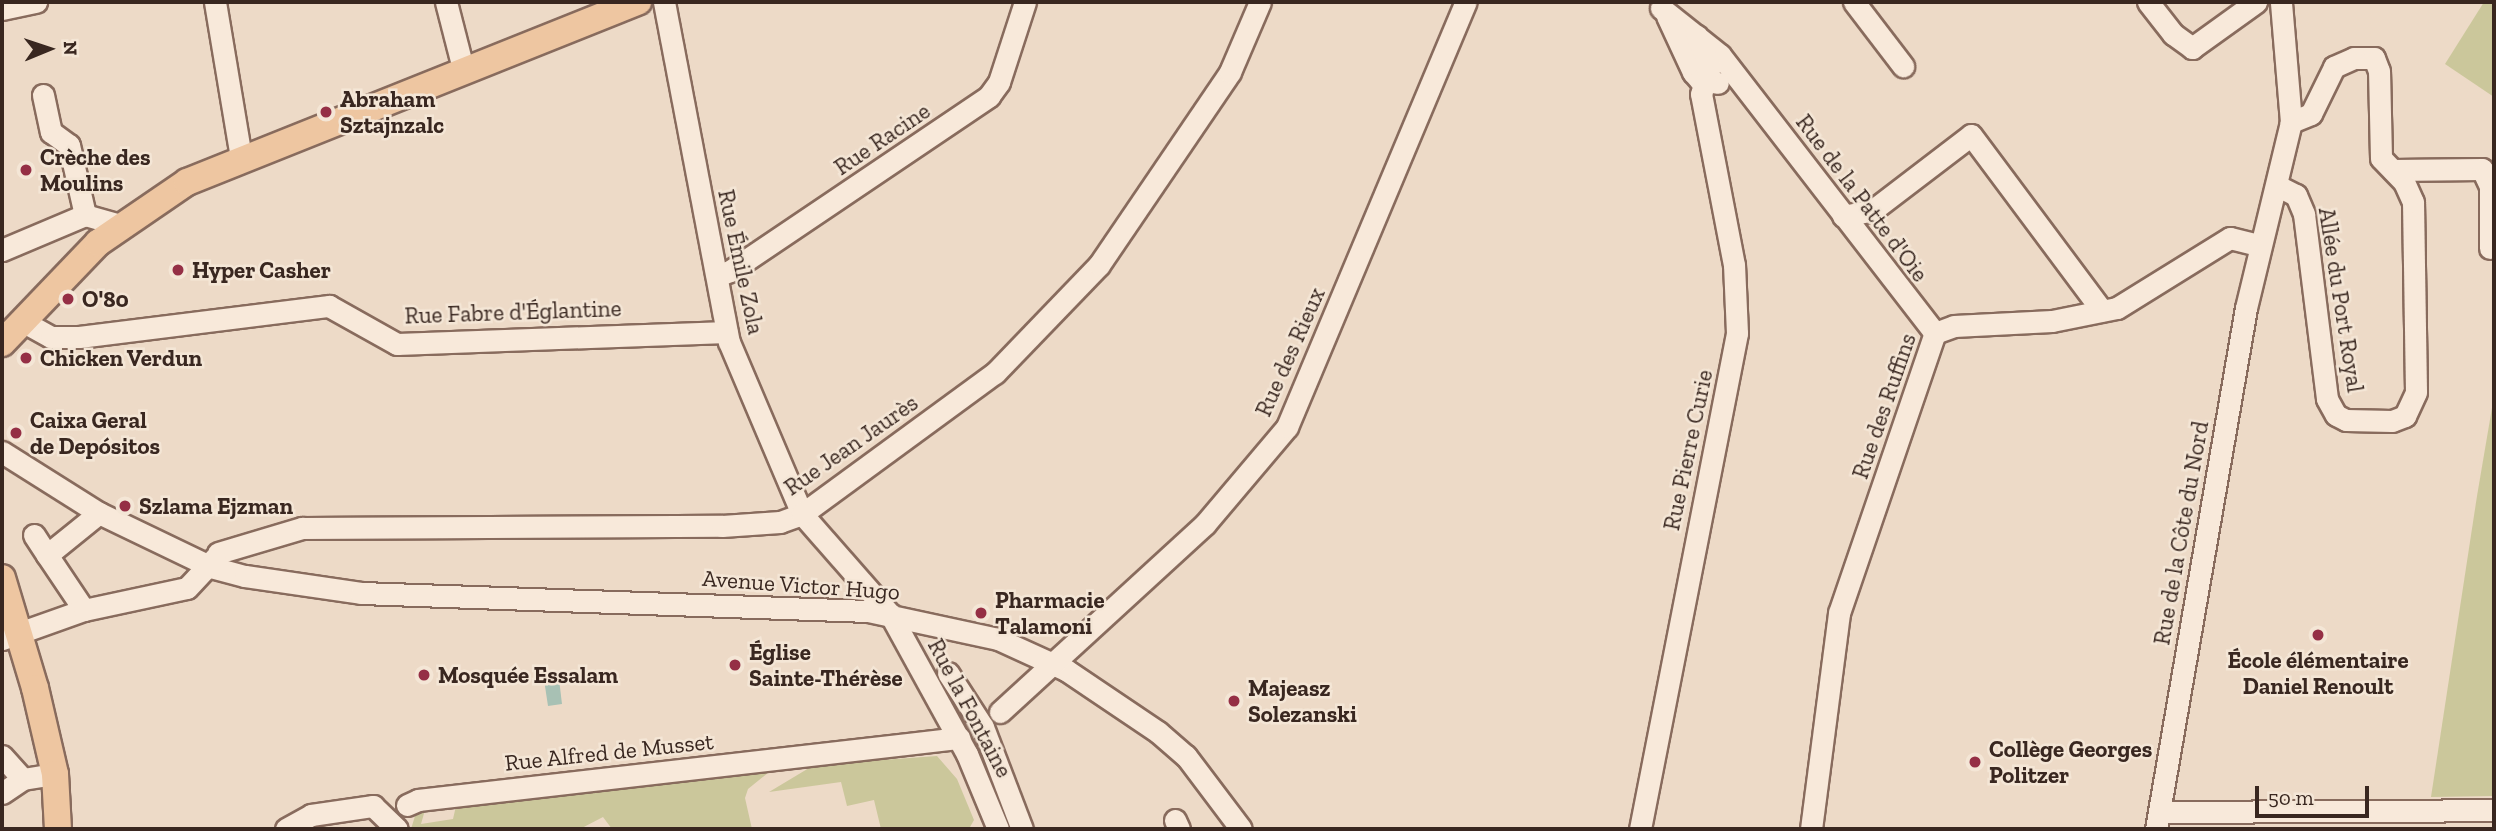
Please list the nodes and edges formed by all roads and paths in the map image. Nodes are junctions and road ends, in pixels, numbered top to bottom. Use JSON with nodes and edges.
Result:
{"nodes":[{"id":1,"x":36,"y":2,"type":"edge"},
{"id":2,"x":215,"y":2,"type":"edge"},
{"id":3,"x":446,"y":2,"type":"edge"},
{"id":4,"x":638,"y":2,"type":"edge"},
{"id":5,"x":664,"y":2,"type":"edge"},
{"id":6,"x":1025,"y":2,"type":"edge"},
{"id":7,"x":1260,"y":2,"type":"edge"},
{"id":8,"x":1466,"y":2,"type":"edge"},
{"id":9,"x":1854,"y":2,"type":"edge"},
{"id":10,"x":2148,"y":2,"type":"edge"},
{"id":11,"x":2256,"y":2,"type":"edge"},
{"id":12,"x":2281,"y":2,"type":"edge"},
{"id":13,"x":1659,"y":5,"type":"edge"},
{"id":14,"x":2,"y":9,"type":"edge"},
{"id":15,"x":1698,"y":36,"type":"junction"},
{"id":16,"x":1903,"y":66,"type":"dead end"},
{"id":17,"x":463,"y":68,"type":"junction"},
{"id":18,"x":1708,"y":82,"type":"junction"},
{"id":19,"x":1749,"y":93,"type":"junction"},
{"id":20,"x":43,"y":95,"type":"dead end"},
{"id":21,"x":2291,"y":122,"type":"junction"},
{"id":22,"x":241,"y":158,"type":"junction"},
{"id":23,"x":2393,"y":170,"type":"junction"},
{"id":24,"x":2278,"y":186,"type":"junction"},
{"id":25,"x":85,"y":215,"type":"junction"},
{"id":26,"x":1843,"y":216,"type":"junction"},
{"id":27,"x":119,"y":225,"type":"junction"},
{"id":28,"x":2258,"y":245,"type":"junction"},
{"id":29,"x":2490,"y":248,"type":"dead end"},
{"id":30,"x":2,"y":250,"type":"edge"},
{"id":31,"x":717,"y":276,"type":"junction"},
{"id":32,"x":2102,"y":311,"type":"junction"},
{"id":33,"x":22,"y":321,"type":"junction"},
{"id":34,"x":727,"y":332,"type":"junction"},
{"id":35,"x":1935,"y":333,"type":"junction"},
{"id":36,"x":2,"y":343,"type":"edge"},
{"id":37,"x":2,"y":452,"type":"edge"},
{"id":38,"x":99,"y":513,"type":"junction"},
{"id":39,"x":802,"y":514,"type":"junction"},
{"id":40,"x":34,"y":535,"type":"dead end"},
{"id":41,"x":266,"y":540,"type":"junction"},
{"id":42,"x":47,"y":555,"type":"junction"},
{"id":43,"x":214,"y":560,"type":"junction"},
{"id":44,"x":249,"y":570,"type":"junction"},
{"id":45,"x":2,"y":578,"type":"edge"},
{"id":46,"x":84,"y":610,"type":"junction"},
{"id":47,"x":890,"y":614,"type":"junction"},
{"id":48,"x":11,"y":637,"type":"edge"},
{"id":49,"x":1054,"y":664,"type":"junction"},
{"id":50,"x":948,"y":673,"type":"dead end"},
{"id":51,"x":1000,"y":712,"type":"dead end"},
{"id":52,"x":959,"y":738,"type":"junction"},
{"id":53,"x":2,"y":755,"type":"edge"},
{"id":54,"x":55,"y":774,"type":"junction"},
{"id":55,"x":23,"y":779,"type":"junction"},
{"id":56,"x":2,"y":793,"type":"edge"},
{"id":57,"x":2494,"y":810,"type":"edge"},
{"id":58,"x":396,"y":817,"type":"edge"},
{"id":59,"x":2158,"y":821,"type":"edge"},
{"id":60,"x":58,"y":829,"type":"edge"},
{"id":61,"x":286,"y":829,"type":"edge"},
{"id":62,"x":998,"y":829,"type":"edge"},
{"id":63,"x":1023,"y":829,"type":"edge"},
{"id":64,"x":1241,"y":829,"type":"edge"},
{"id":65,"x":1640,"y":829,"type":"edge"},
{"id":66,"x":1811,"y":829,"type":"edge"}],
"edges":[{"from":1,"to":14,"type":"street"},
{"from":2,"to":22,"type":"street"},
{"from":3,"to":17,"type":"street"},
{"from":4,"to":17,"type":"main road"},
{"from":5,"to":31,"type":"street","name":"Rue Émile Zola"},
{"from":6,"to":31,"type":"street","name":"Rue Racine"},
{"from":7,"to":39,"type":"street","name":"Rue Jean Jaurès"},
{"from":8,"to":49,"type":"street","name":"Rue des Rieux"},
{"from":9,"to":16,"type":"street"},
{"from":10,"to":11,"type":"street"},
{"from":12,"to":21,"type":"street"},
{"from":13,"to":15,"type":"street","name":"Rue de la Patte d'Oie"},
{"from":13,"to":18,"type":"street"},
{"from":15,"to":18,"type":"street","name":"Rue Pierre Curie"},
{"from":15,"to":19,"type":"street","name":"Rue de la Patte d'Oie"},
{"from":17,"to":22,"type":"main road"},
{"from":18,"to":19,"type":"street"},
{"from":18,"to":65,"type":"street","name":"Rue Pierre Curie"},
{"from":19,"to":26,"type":"street","name":"Rue de la Patte d'Oie"},
{"from":20,"to":25,"type":"street"},
{"from":21,"to":23,"type":"street","name":"Allée du Port Royal"},
{"from":21,"to":24,"type":"street"},
{"from":22,"to":27,"type":"main road"},
{"from":23,"to":24,"type":"street","name":"Allée du Port Royal"},
{"from":23,"to":29,"type":"street"},
{"from":24,"to":28,"type":"street"},
{"from":25,"to":27,"type":"street"},
{"from":25,"to":30,"type":"street"},
{"from":26,"to":32,"type":"street"},
{"from":26,"to":35,"type":"street","name":"Rue de la Patte d'Oie"},
{"from":27,"to":33,"type":"main road"},
{"from":28,"to":32,"type":"street","name":"Rue des Ruffins"},
{"from":28,"to":59,"type":"street","name":"Rue de la Côte du Nord"},
{"from":31,"to":34,"type":"street","name":"Rue Émile Zola"},
{"from":32,"to":35,"type":"street","name":"Rue des Ruffins"},
{"from":33,"to":34,"type":"street","name":"Rue Fabre d'Églantine"},
{"from":33,"to":36,"type":"main road"},
{"from":34,"to":39,"type":"street","name":"Rue Émile Zola"},
{"from":35,"to":66,"type":"street","name":"Rue des Ruffins"},
{"from":37,"to":38,"type":"street","name":"Avenue Victor Hugo"},
{"from":38,"to":42,"type":"street"},
{"from":38,"to":43,"type":"street","name":"Avenue Victor Hugo"},
{"from":39,"to":41,"type":"street","name":"Rue Jean Jaurès"},
{"from":39,"to":47,"type":"street","name":"Rue Émile Zola"},
{"from":40,"to":42,"type":"street"},
{"from":41,"to":43,"type":"street","name":"Rue Jean Jaurès"},
{"from":41,"to":44,"type":"street"},
{"from":42,"to":46,"type":"street"},
{"from":43,"to":44,"type":"street","name":"Avenue Victor Hugo"},
{"from":43,"to":46,"type":"street"},
{"from":44,"to":47,"type":"street","name":"Avenue Victor Hugo"},
{"from":45,"to":48,"type":"main road"},
{"from":46,"to":48,"type":"street"},
{"from":47,"to":49,"type":"street","name":"Avenue Victor Hugo"},
{"from":47,"to":52,"type":"street","name":"Rue la Fontaine"},
{"from":48,"to":54,"type":"main road"},
{"from":49,"to":51,"type":"street","name":"Rue des Rieux"},
{"from":49,"to":64,"type":"street","name":"Avenue Victor Hugo"},
{"from":50,"to":63,"type":"street","name":"Rue la Fontaine"},
{"from":52,"to":58,"type":"street","name":"Rue Alfred de Musset"},
{"from":52,"to":62,"type":"street","name":"Rue la Fontaine"},
{"from":53,"to":55,"type":"street"},
{"from":54,"to":55,"type":"street"},
{"from":54,"to":60,"type":"main road"},
{"from":55,"to":56,"type":"street"},
{"from":57,"to":59,"type":"street"},
{"from":58,"to":61,"type":"street","name":"Rue Alfred de Musset"}]}
